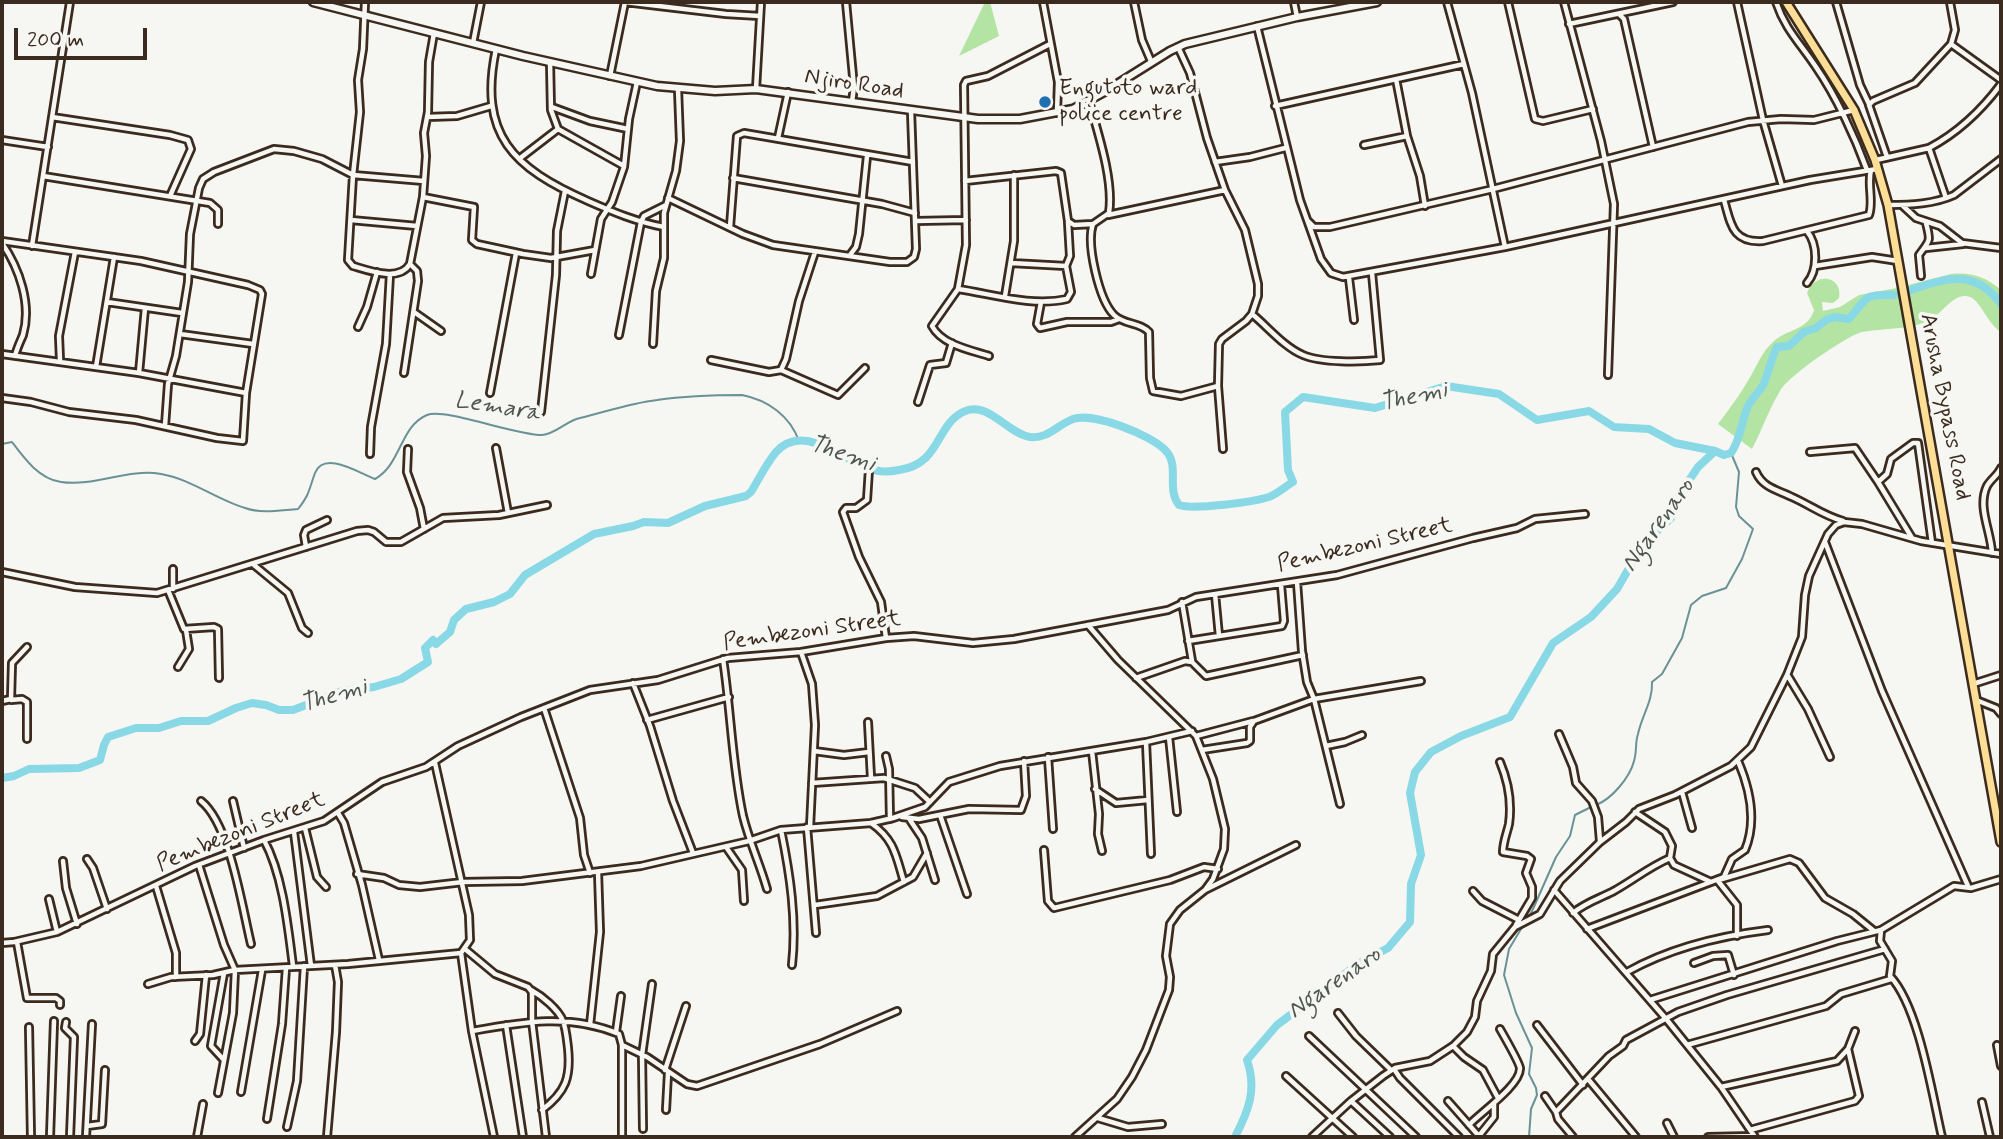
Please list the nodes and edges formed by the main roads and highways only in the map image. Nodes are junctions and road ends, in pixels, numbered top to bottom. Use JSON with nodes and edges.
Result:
{"nodes":[{"id":1,"x":1786,"y":2,"type":"edge"},
{"id":2,"x":2001,"y":842,"type":"edge"}],
"edges":[{"from":1,"to":2,"type":"main road","name":"Arusha Bypass Road"}]}
